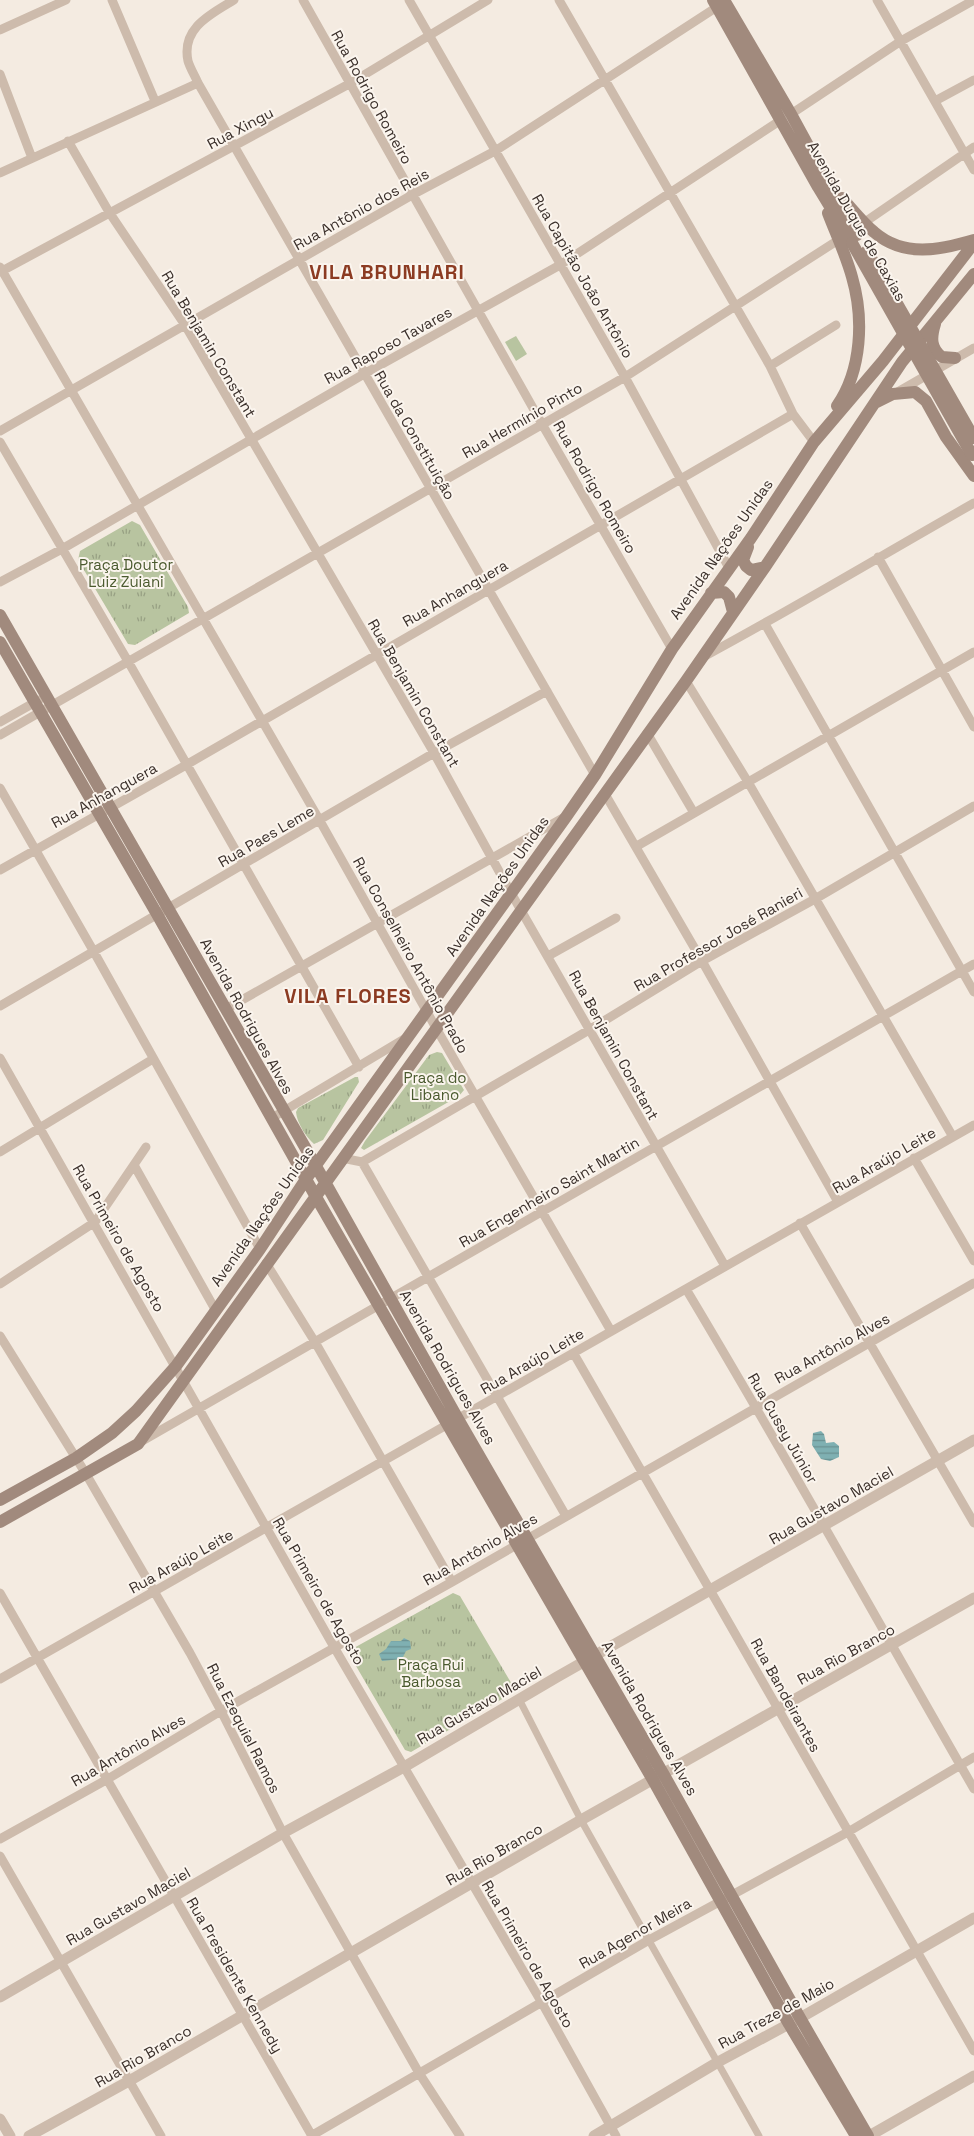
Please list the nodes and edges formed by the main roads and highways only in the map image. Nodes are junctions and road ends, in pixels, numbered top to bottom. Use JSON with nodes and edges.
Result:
{"nodes":[{"id":1,"x":722,"y":2,"type":"edge"},
{"id":2,"x":824,"y":187,"type":"junction"},
{"id":3,"x":849,"y":239,"type":"junction"},
{"id":4,"x":974,"y":242,"type":"edge"},
{"id":5,"x":974,"y":274,"type":"edge"},
{"id":6,"x":936,"y":322,"type":"junction"},
{"id":7,"x":955,"y":358,"type":"road end"},
{"id":8,"x":873,"y":404,"type":"junction"},
{"id":9,"x":832,"y":421,"type":"junction"},
{"id":10,"x":974,"y":438,"type":"edge"},
{"id":11,"x":973,"y":456,"type":"edge"},
{"id":12,"x":974,"y":476,"type":"edge"},
{"id":13,"x":750,"y":538,"type":"junction"},
{"id":14,"x":765,"y":567,"type":"junction"},
{"id":15,"x":711,"y":593,"type":"junction"},
{"id":16,"x":733,"y":612,"type":"junction"},
{"id":17,"x":0,"y":614,"type":"edge"},
{"id":18,"x":0,"y":642,"type":"edge"},
{"id":19,"x":43,"y":704,"type":"junction"},
{"id":20,"x":162,"y":911,"type":"junction"},
{"id":21,"x":277,"y":1115,"type":"junction"},
{"id":22,"x":316,"y":1167,"type":"junction"},
{"id":23,"x":306,"y":1179,"type":"junction"},
{"id":24,"x":325,"y":1182,"type":"junction"},
{"id":25,"x":316,"y":1197,"type":"junction"},
{"id":26,"x":385,"y":1302,"type":"junction"},
{"id":27,"x":0,"y":1500,"type":"edge"},
{"id":28,"x":0,"y":1522,"type":"edge"},
{"id":29,"x":795,"y":2021,"type":"junction"},
{"id":30,"x":856,"y":2136,"type":"edge"},
{"id":31,"x":869,"y":2136,"type":"edge"}],
"edges":[{"from":1,"to":2,"type":"main road","name":"Avenida Duque de Caxias"},
{"from":2,"to":3,"type":"main road","name":"Avenida Duque de Caxias"},
{"from":2,"to":3,"type":"main road"},
{"from":2,"to":4,"type":"main road"},
{"from":3,"to":9,"type":"main road"},
{"from":3,"to":10,"type":"main road","name":"Avenida Duque de Caxias","bridge":true},
{"from":3,"to":11,"type":"main road","name":"Avenida Duque de Caxias","bridge":true},
{"from":4,"to":9,"type":"main road","name":"Avenida Nações Unidas"},
{"from":5,"to":6,"type":"main road","name":"Avenida Nações Unidas"},
{"from":6,"to":7,"type":"main road"},
{"from":6,"to":8,"type":"main road","name":"Avenida Nações Unidas"},
{"from":8,"to":12,"type":"main road"},
{"from":8,"to":14,"type":"main road","name":"Avenida Nações Unidas"},
{"from":9,"to":13,"type":"main road","name":"Avenida Nações Unidas"},
{"from":13,"to":14,"type":"main road"},
{"from":13,"to":15,"type":"main road","name":"Avenida Nações Unidas"},
{"from":14,"to":16,"type":"main road","name":"Avenida Nações Unidas"},
{"from":15,"to":16,"type":"main road"},
{"from":15,"to":22,"type":"main road","name":"Avenida Nações Unidas"},
{"from":16,"to":24,"type":"main road","name":"Avenida Nações Unidas"},
{"from":17,"to":19,"type":"main road","name":"Avenida Rodrigues Alves"},
{"from":18,"to":19,"type":"main road","name":"Avenida Rodrigues Alves"},
{"from":19,"to":20,"type":"main road","name":"Avenida Rodrigues Alves"},
{"from":19,"to":20,"type":"main road","name":"Avenida Rodrigues Alves"},
{"from":20,"to":21,"type":"main road","name":"Avenida Rodrigues Alves"},
{"from":20,"to":21,"type":"main road","name":"Avenida Rodrigues Alves"},
{"from":21,"to":22,"type":"main road","name":"Avenida Rodrigues Alves"},
{"from":21,"to":23,"type":"main road","name":"Avenida Rodrigues Alves"},
{"from":22,"to":23,"type":"main road","name":"Avenida Nações Unidas"},
{"from":22,"to":24,"type":"main road","name":"Avenida Rodrigues Alves"},
{"from":23,"to":25,"type":"main road","name":"Avenida Rodrigues Alves"},
{"from":23,"to":27,"type":"main road","name":"Avenida Nações Unidas"},
{"from":24,"to":25,"type":"main road","name":"Avenida Nações Unidas"},
{"from":24,"to":26,"type":"main road","name":"Avenida Rodrigues Alves"},
{"from":25,"to":26,"type":"main road","name":"Avenida Rodrigues Alves"},
{"from":25,"to":28,"type":"main road","name":"Avenida Nações Unidas"},
{"from":26,"to":29,"type":"main road","name":"Avenida Rodrigues Alves"},
{"from":29,"to":30,"type":"main road","name":"Avenida Rodrigues Alves"},
{"from":29,"to":31,"type":"main road","name":"Avenida Rodrigues Alves"}]}
